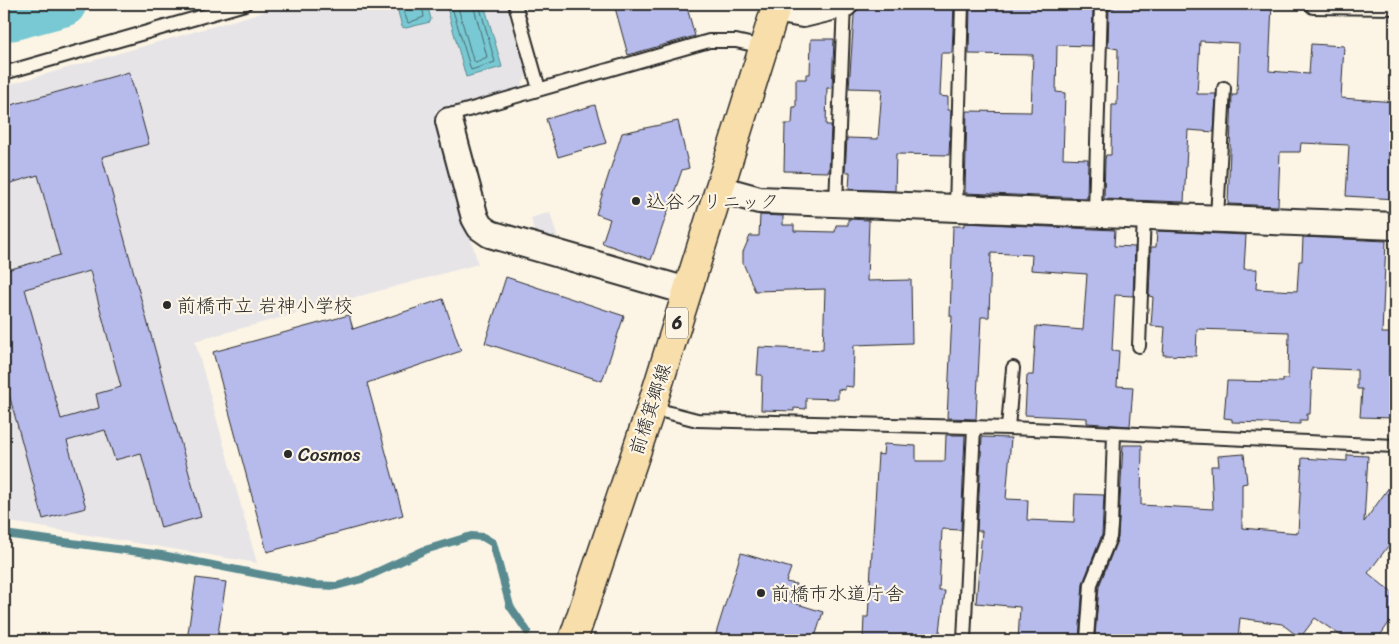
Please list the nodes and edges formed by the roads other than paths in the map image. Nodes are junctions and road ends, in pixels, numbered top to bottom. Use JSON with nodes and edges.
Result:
{"nodes":[{"id":1,"x":245,"y":4,"type":"edge"},
{"id":2,"x":515,"y":4,"type":"edge"},
{"id":3,"x":844,"y":4,"type":"edge"},
{"id":4,"x":962,"y":4,"type":"edge"},
{"id":5,"x":1101,"y":4,"type":"edge"},
{"id":6,"x":776,"y":7,"type":"edge"},
{"id":7,"x":1313,"y":7,"type":"dead end"},
{"id":8,"x":1395,"y":8,"type":"edge"},
{"id":9,"x":763,"y":47,"type":"junction"},
{"id":10,"x":4,"y":73,"type":"edge"},
{"id":11,"x":1224,"y":88,"type":"dead end"},
{"id":12,"x":539,"y":89,"type":"junction"},
{"id":13,"x":449,"y":121,"type":"joint"},
{"id":14,"x":719,"y":189,"type":"junction"},
{"id":15,"x":836,"y":203,"type":"junction"},
{"id":16,"x":956,"y":208,"type":"junction"},
{"id":17,"x":1095,"y":213,"type":"junction"},
{"id":18,"x":1144,"y":216,"type":"junction"},
{"id":19,"x":1217,"y":218,"type":"junction"},
{"id":20,"x":1395,"y":226,"type":"edge"},
{"id":21,"x":687,"y":291,"type":"junction"},
{"id":22,"x":1139,"y":346,"type":"dead end"},
{"id":23,"x":1013,"y":368,"type":"dead end"},
{"id":24,"x":651,"y":408,"type":"junction"},
{"id":25,"x":974,"y":427,"type":"junction"},
{"id":26,"x":1008,"y":428,"type":"junction"},
{"id":27,"x":1114,"y":434,"type":"junction"},
{"id":28,"x":1395,"y":446,"type":"edge"},
{"id":29,"x":1088,"y":639,"type":"edge"},
{"id":30,"x":573,"y":640,"type":"edge"},
{"id":31,"x":964,"y":640,"type":"edge"}],
"edges":[{"from":1,"to":10,"type":"lane"},
{"from":2,"to":12,"type":"lane"},
{"from":3,"to":6,"type":"street"},
{"from":3,"to":15,"type":"lane"},
{"from":4,"to":16,"type":"lane"},
{"from":5,"to":17,"type":"lane"},
{"from":6,"to":9,"type":"main road","name":"前橋箕郷線","number":"6"},
{"from":7,"to":8,"type":"lane"},
{"from":9,"to":12,"type":"lane"},
{"from":9,"to":14,"type":"main road","name":"前橋箕郷線","number":"6"},
{"from":11,"to":19,"type":"lane"},
{"from":12,"to":13,"type":"lane"},
{"from":13,"to":21,"type":"street"},
{"from":14,"to":15,"type":"street"},
{"from":14,"to":21,"type":"main road","name":"前橋箕郷線","number":"6"},
{"from":15,"to":16,"type":"street"},
{"from":16,"to":17,"type":"street"},
{"from":17,"to":18,"type":"street"},
{"from":18,"to":19,"type":"street"},
{"from":18,"to":22,"type":"lane"},
{"from":19,"to":20,"type":"street"},
{"from":21,"to":24,"type":"main road","name":"前橋箕郷線","number":"6"},
{"from":23,"to":26,"type":"lane"},
{"from":24,"to":25,"type":"lane"},
{"from":24,"to":30,"type":"main road","name":"前橋箕郷線","number":"6"},
{"from":25,"to":26,"type":"lane"},
{"from":25,"to":31,"type":"lane"},
{"from":26,"to":27,"type":"lane"},
{"from":27,"to":28,"type":"lane"},
{"from":27,"to":29,"type":"lane"}]}
